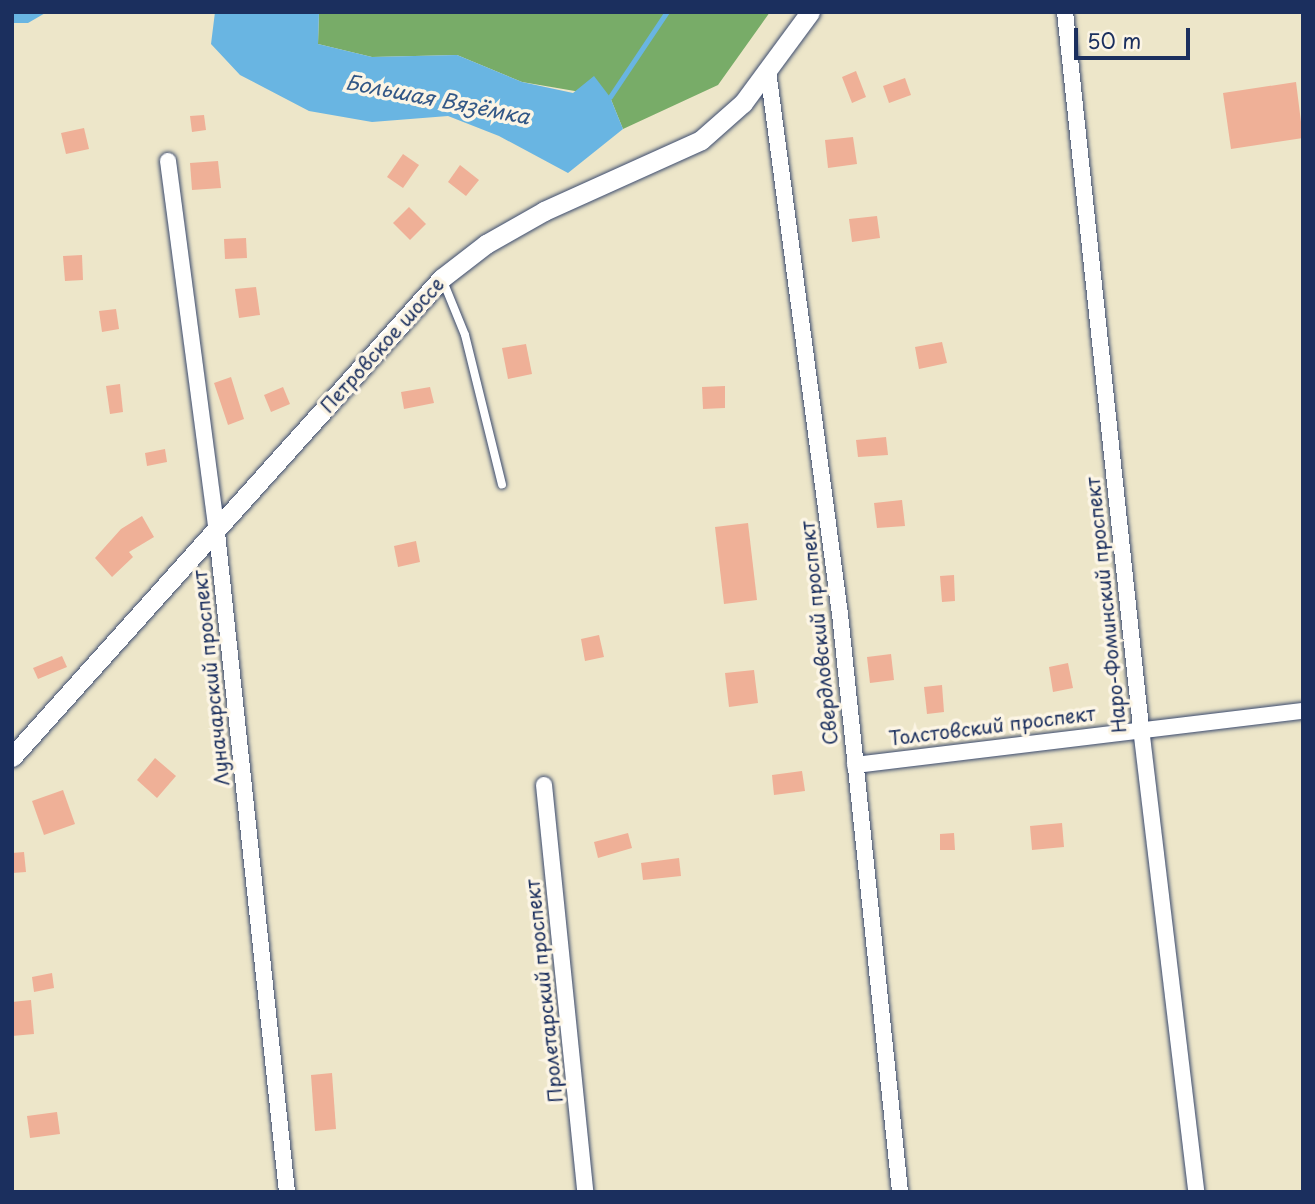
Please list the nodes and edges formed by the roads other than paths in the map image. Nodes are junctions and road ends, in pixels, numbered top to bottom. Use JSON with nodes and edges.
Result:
{"nodes":[{"id":1,"x":810,"y":12,"type":"edge"},
{"id":2,"x":1065,"y":12,"type":"edge"},
{"id":3,"x":768,"y":71,"type":"junction"},
{"id":4,"x":168,"y":161,"type":"dead end"},
{"id":5,"x":442,"y":278,"type":"junction"},
{"id":6,"x":502,"y":485,"type":"dead end"},
{"id":7,"x":217,"y":533,"type":"junction"},
{"id":8,"x":1303,"y":711,"type":"edge"},
{"id":9,"x":1140,"y":728,"type":"junction"},
{"id":10,"x":12,"y":757,"type":"edge"},
{"id":11,"x":855,"y":765,"type":"junction"},
{"id":12,"x":544,"y":785,"type":"dead end"},
{"id":13,"x":287,"y":1192,"type":"edge"},
{"id":14,"x":585,"y":1192,"type":"edge"},
{"id":15,"x":900,"y":1192,"type":"edge"},
{"id":16,"x":1196,"y":1192,"type":"edge"}],
"edges":[{"from":1,"to":3,"type":"street","name":"Петровское шоссе"},
{"from":2,"to":9,"type":"street","name":"Наро-Фоминский проспект"},
{"from":3,"to":5,"type":"street","name":"Петровское шоссе"},
{"from":3,"to":11,"type":"street","name":"Свердловский проспект"},
{"from":4,"to":7,"type":"street","name":"Луначарский проспект"},
{"from":5,"to":6,"type":"lane"},
{"from":5,"to":7,"type":"street","name":"Петровское шоссе"},
{"from":7,"to":10,"type":"street","name":"Петровское шоссе"},
{"from":7,"to":13,"type":"street","name":"Луначарский проспект"},
{"from":8,"to":9,"type":"street","name":"Толстовский проспект"},
{"from":9,"to":11,"type":"street","name":"Толстовский проспект"},
{"from":9,"to":16,"type":"street","name":"Наро-Фоминский проспект"},
{"from":11,"to":15,"type":"street","name":"Свердловский проспект"},
{"from":12,"to":14,"type":"street","name":"Пролетарский проспект"}]}
